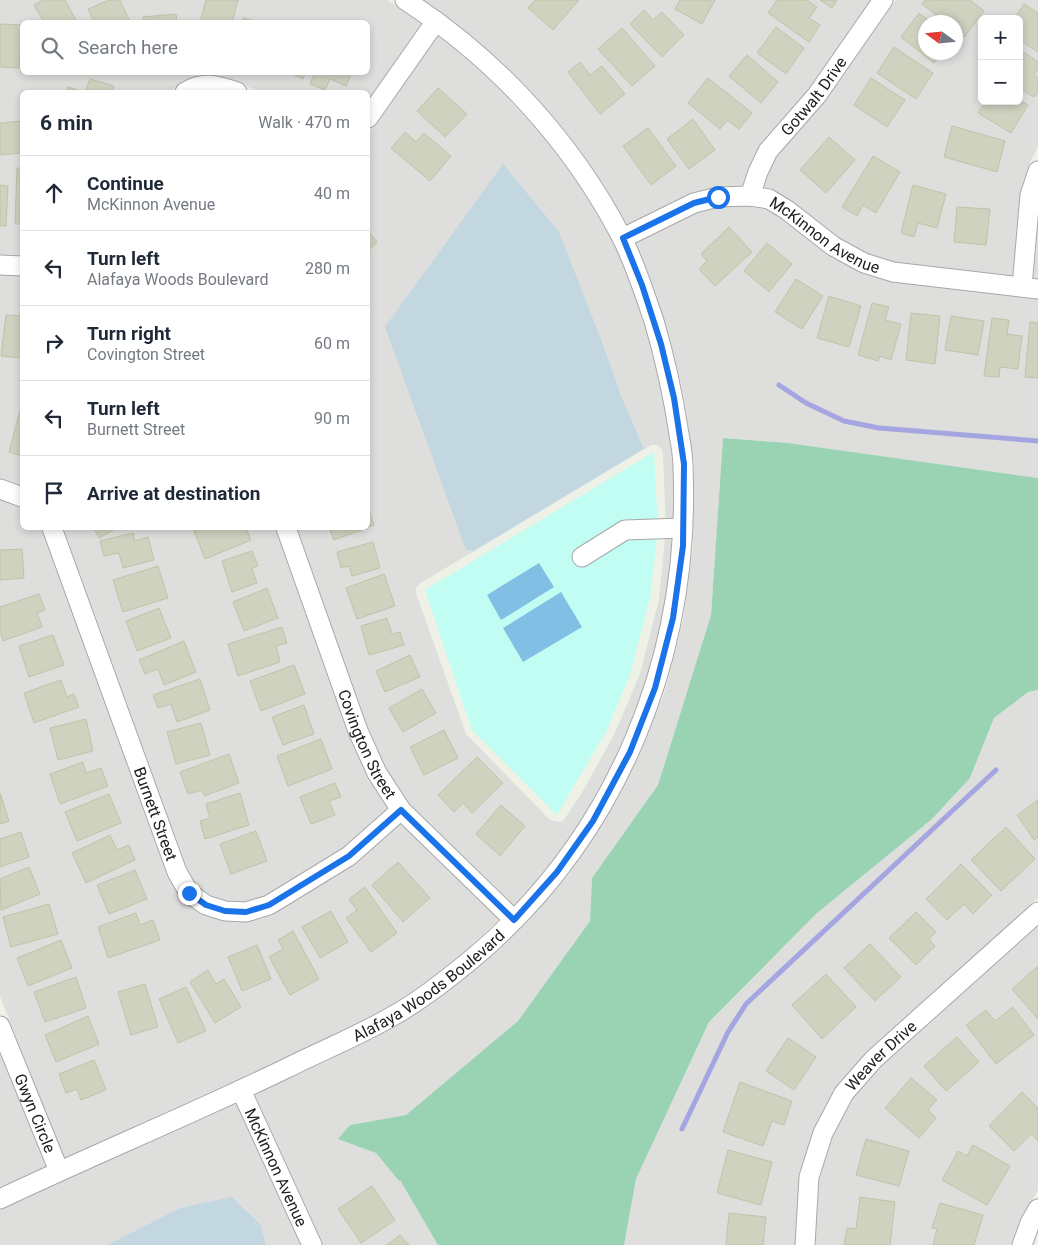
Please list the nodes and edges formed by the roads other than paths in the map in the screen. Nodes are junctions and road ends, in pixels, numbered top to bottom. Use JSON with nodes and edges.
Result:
{"nodes":[{"id":1,"x":405,"y":0,"type":"edge"},
{"id":2,"x":884,"y":0,"type":"edge"},
{"id":3,"x":436,"y":21,"type":"junction"},
{"id":4,"x":189,"y":90,"type":"edge"},
{"id":5,"x":231,"y":90,"type":"edge"},
{"id":6,"x":370,"y":115,"type":"edge"},
{"id":7,"x":1038,"y":171,"type":"edge"},
{"id":8,"x":750,"y":196,"type":"junction"},
{"id":9,"x":623,"y":238,"type":"junction"},
{"id":10,"x":0,"y":265,"type":"edge"},
{"id":11,"x":20,"y":266,"type":"edge"},
{"id":12,"x":1030,"y":288,"type":"edge"},
{"id":13,"x":0,"y":489,"type":"edge"},
{"id":14,"x":20,"y":496,"type":"edge"},
{"id":15,"x":683,"y":528,"type":"junction"},
{"id":16,"x":53,"y":530,"type":"edge"},
{"id":17,"x":287,"y":530,"type":"edge"},
{"id":18,"x":582,"y":556,"type":"dead end"},
{"id":19,"x":401,"y":810,"type":"junction"},
{"id":20,"x":1038,"y":912,"type":"edge"},
{"id":21,"x":514,"y":920,"type":"junction"},
{"id":22,"x":0,"y":1026,"type":"edge"},
{"id":23,"x":241,"y":1090,"type":"junction"},
{"id":24,"x":59,"y":1171,"type":"junction"},
{"id":25,"x":0,"y":1199,"type":"edge"},
{"id":26,"x":1038,"y":1209,"type":"edge"},
{"id":27,"x":312,"y":1245,"type":"edge"},
{"id":28,"x":805,"y":1245,"type":"edge"},
{"id":29,"x":1022,"y":1245,"type":"edge"}],
"edges":[{"from":1,"to":3,"type":"street","name":"Alafaya Woods Boulevard"},
{"from":2,"to":8,"type":"street","name":"Gotwalt Drive"},
{"from":3,"to":6,"type":"street"},
{"from":3,"to":9,"type":"street","name":"Alafaya Woods Boulevard"},
{"from":4,"to":5,"type":"street"},
{"from":7,"to":12,"type":"street"},
{"from":8,"to":9,"type":"street","name":"McKinnon Avenue"},
{"from":8,"to":12,"type":"street","name":"McKinnon Avenue"},
{"from":9,"to":15,"type":"street","name":"Alafaya Woods Boulevard"},
{"from":10,"to":11,"type":"street"},
{"from":13,"to":14,"type":"street"},
{"from":15,"to":18,"type":"street"},
{"from":15,"to":21,"type":"street","name":"Alafaya Woods Boulevard"},
{"from":16,"to":19,"type":"street","name":"Burnett Street"},
{"from":17,"to":19,"type":"street","name":"Covington Street"},
{"from":19,"to":21,"type":"street","name":"Covington Street"},
{"from":20,"to":28,"type":"street","name":"Weaver Drive"},
{"from":21,"to":23,"type":"street","name":"Alafaya Woods Boulevard"},
{"from":22,"to":24,"type":"street","name":"Gwyn Circle"},
{"from":23,"to":24,"type":"street","name":"Alafaya Woods Boulevard"},
{"from":23,"to":27,"type":"street","name":"McKinnon Avenue"},
{"from":24,"to":25,"type":"street","name":"Alafaya Woods Boulevard"},
{"from":26,"to":29,"type":"street"}]}
